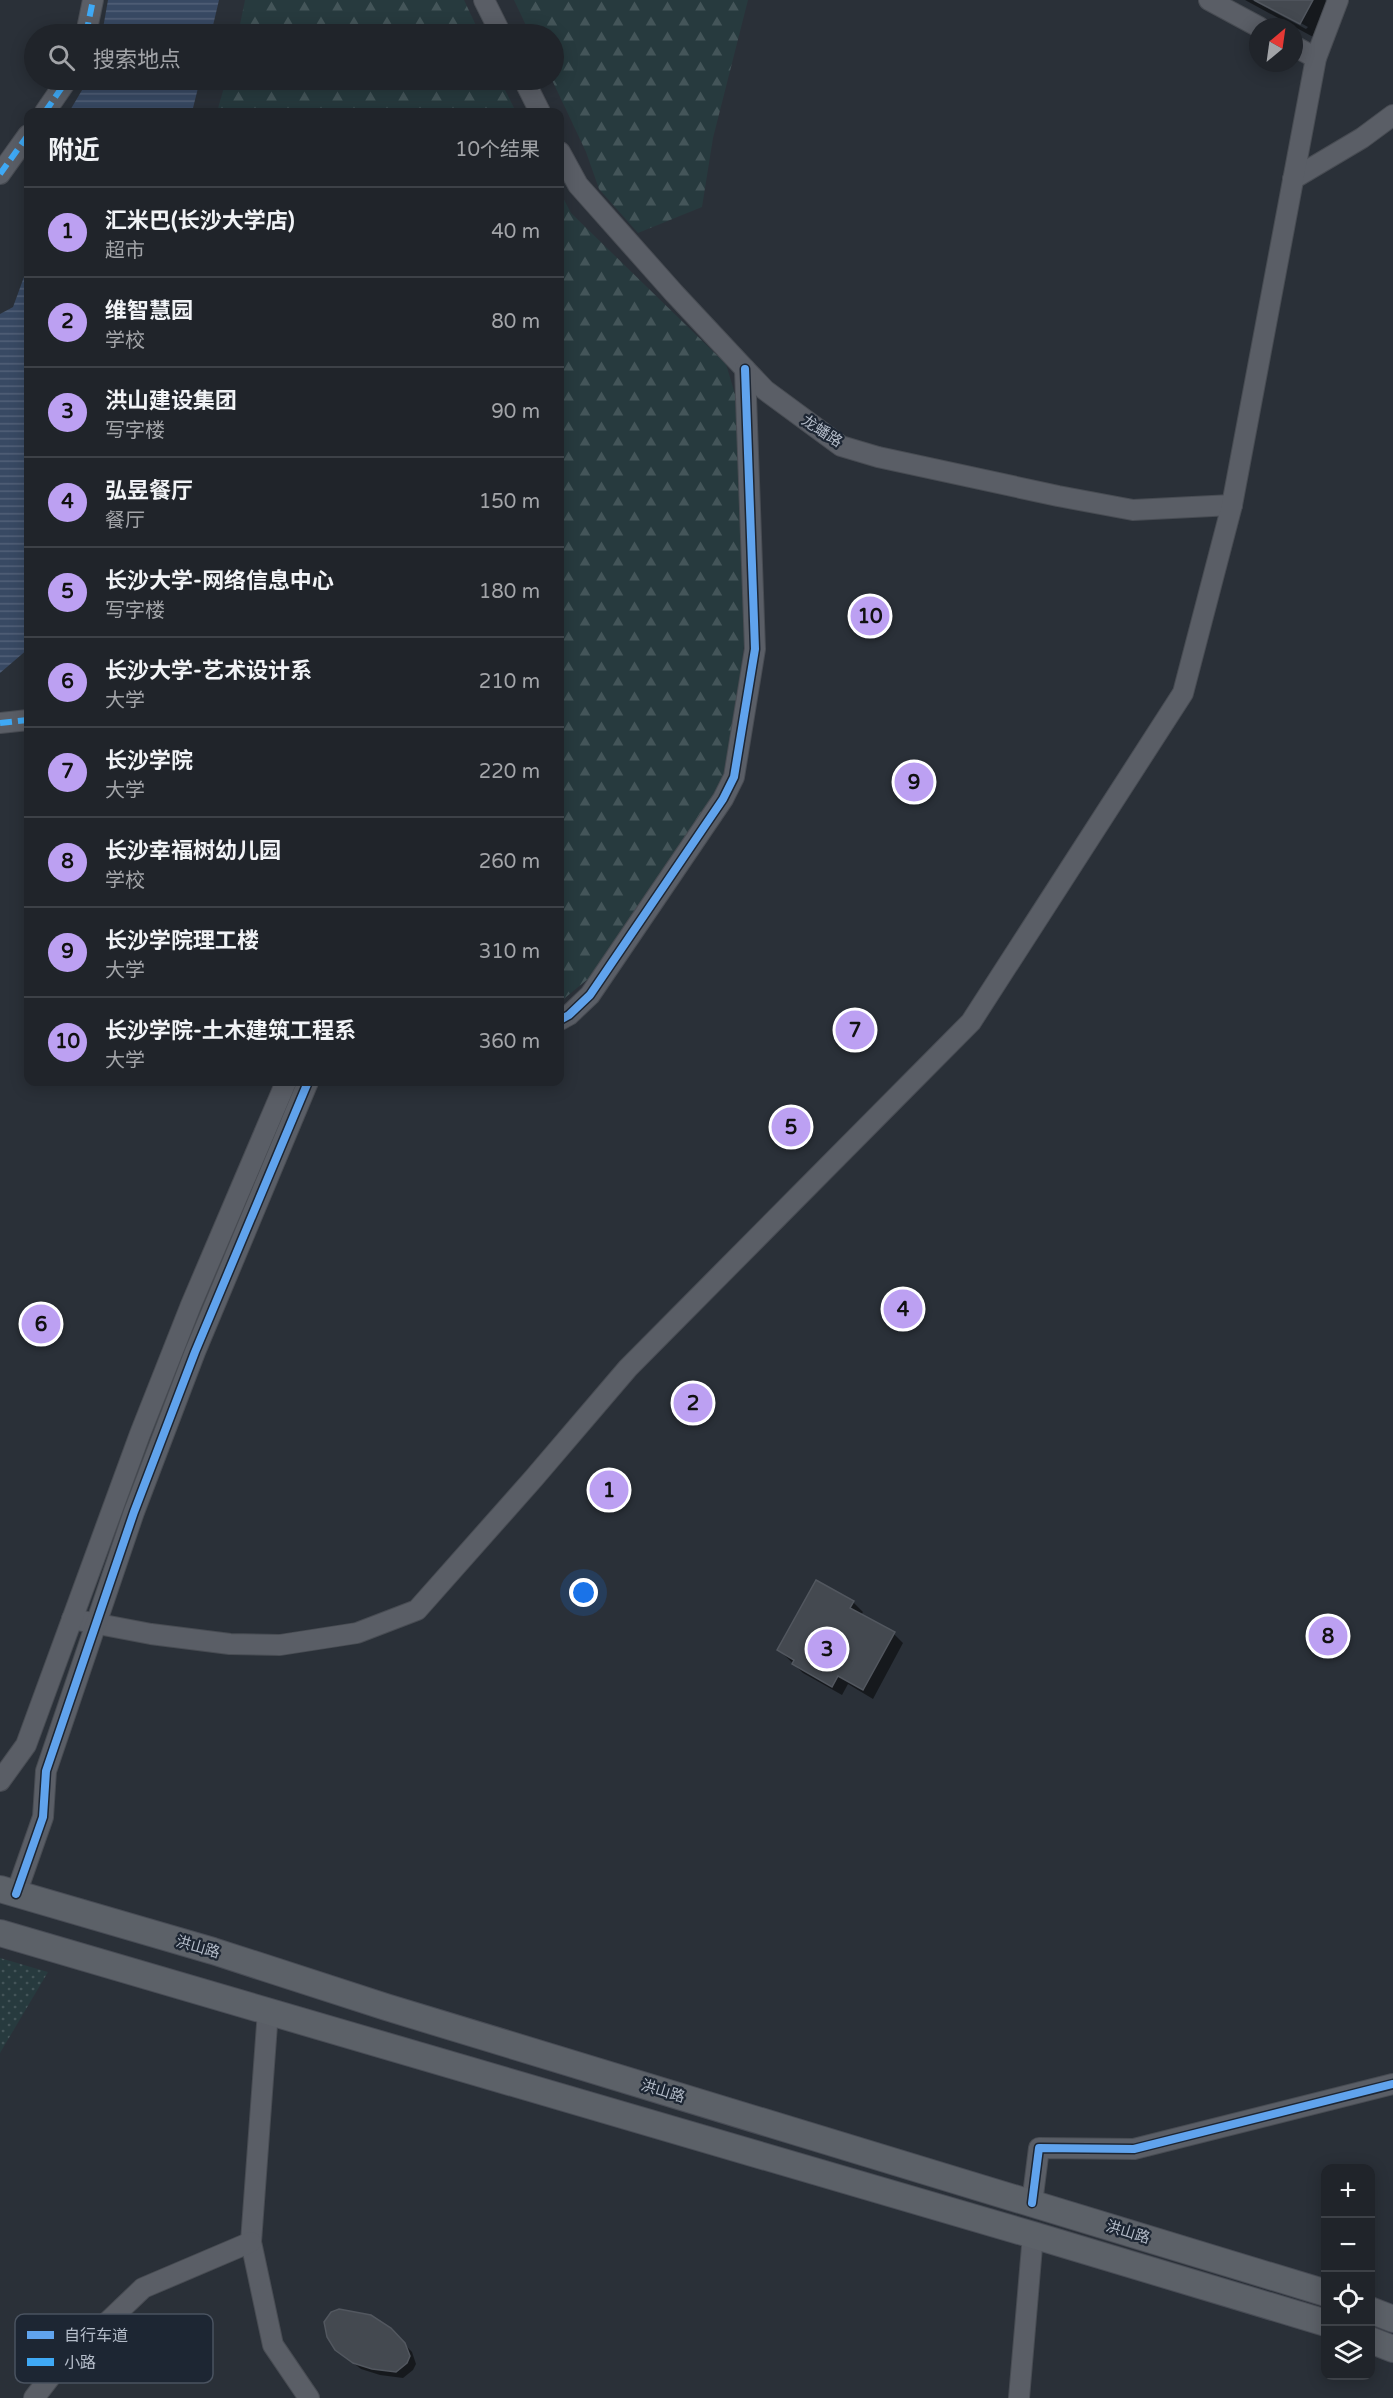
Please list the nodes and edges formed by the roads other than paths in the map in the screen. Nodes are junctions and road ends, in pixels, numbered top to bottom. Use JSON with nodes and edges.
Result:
{"nodes":[{"id":1,"x":93,"y":0,"type":"edge"},
{"id":2,"x":484,"y":0,"type":"edge"},
{"id":3,"x":1209,"y":0,"type":"edge"},
{"id":4,"x":1338,"y":0,"type":"edge"},
{"id":5,"x":1249,"y":22,"type":"edge"},
{"id":6,"x":88,"y":24,"type":"edge"},
{"id":7,"x":496,"y":24,"type":"edge"},
{"id":8,"x":1303,"y":51,"type":"edge"},
{"id":9,"x":1316,"y":58,"type":"junction"},
{"id":10,"x":60,"y":90,"type":"edge"},
{"id":11,"x":529,"y":90,"type":"edge"},
{"id":12,"x":48,"y":108,"type":"edge"},
{"id":13,"x":538,"y":108,"type":"edge"},
{"id":14,"x":1393,"y":115,"type":"edge"},
{"id":15,"x":24,"y":141,"type":"edge"},
{"id":16,"x":564,"y":159,"type":"edge"},
{"id":17,"x":0,"y":174,"type":"edge"},
{"id":18,"x":1293,"y":179,"type":"junction"},
{"id":19,"x":745,"y":369,"type":"junction"},
{"id":20,"x":1232,"y":505,"type":"junction"},
{"id":21,"x":24,"y":720,"type":"edge"},
{"id":22,"x":0,"y":723,"type":"edge"},
{"id":23,"x":564,"y":1018,"type":"edge"},
{"id":24,"x":284,"y":1086,"type":"edge"},
{"id":25,"x":306,"y":1086,"type":"edge"},
{"id":26,"x":72,"y":1619,"type":"junction"},
{"id":27,"x":96,"y":1623,"type":"junction"},
{"id":28,"x":0,"y":1781,"type":"edge"},
{"id":29,"x":8,"y":1892,"type":"edge"},
{"id":30,"x":0,"y":1933,"type":"edge"},
{"id":31,"x":268,"y":2011,"type":"junction"},
{"id":32,"x":1393,"y":2084,"type":"edge"},
{"id":33,"x":1032,"y":2203,"type":"junction"},
{"id":34,"x":1033,"y":2235,"type":"junction"},
{"id":35,"x":251,"y":2242,"type":"junction"},
{"id":36,"x":1321,"y":2291,"type":"edge"},
{"id":37,"x":1375,"y":2312,"type":"edge"},
{"id":38,"x":116,"y":2314,"type":"edge"},
{"id":39,"x":1393,"y":2319,"type":"edge"},
{"id":40,"x":1321,"y":2321,"type":"edge"},
{"id":41,"x":1375,"y":2342,"type":"edge"},
{"id":42,"x":1393,"y":2349,"type":"edge"},
{"id":43,"x":46,"y":2383,"type":"edge"},
{"id":44,"x":34,"y":2398,"type":"edge"},
{"id":45,"x":309,"y":2398,"type":"edge"},
{"id":46,"x":1019,"y":2398,"type":"edge"}],
"edges":[{"from":1,"to":6,"type":"street"},
{"from":2,"to":7,"type":"street"},
{"from":3,"to":5,"type":"street"},
{"from":4,"to":9,"type":"street"},
{"from":8,"to":9,"type":"street"},
{"from":9,"to":18,"type":"street"},
{"from":10,"to":12,"type":"street"},
{"from":11,"to":13,"type":"street"},
{"from":14,"to":18,"type":"street"},
{"from":15,"to":17,"type":"street"},
{"from":16,"to":19,"type":"street","name":"龙蟠路"},
{"from":18,"to":20,"type":"street"},
{"from":19,"to":20,"type":"street","name":"龙蟠路"},
{"from":19,"to":23,"type":"street"},
{"from":20,"to":27,"type":"street"},
{"from":21,"to":22,"type":"street"},
{"from":24,"to":26,"type":"street"},
{"from":25,"to":27,"type":"street"},
{"from":26,"to":27,"type":"street"},
{"from":26,"to":28,"type":"street"},
{"from":27,"to":29,"type":"street"},
{"from":29,"to":33,"type":"main road","name":"洪山路"},
{"from":30,"to":31,"type":"main road","name":"洪山路"},
{"from":31,"to":34,"type":"main road","name":"洪山路"},
{"from":31,"to":35,"type":"street"},
{"from":32,"to":33,"type":"street"},
{"from":33,"to":36,"type":"main road","name":"洪山路"},
{"from":34,"to":40,"type":"main road","name":"洪山路"},
{"from":34,"to":46,"type":"street"},
{"from":35,"to":38,"type":"street"},
{"from":35,"to":45,"type":"street"},
{"from":37,"to":39,"type":"main road"},
{"from":41,"to":42,"type":"main road"},
{"from":43,"to":44,"type":"street"}]}
